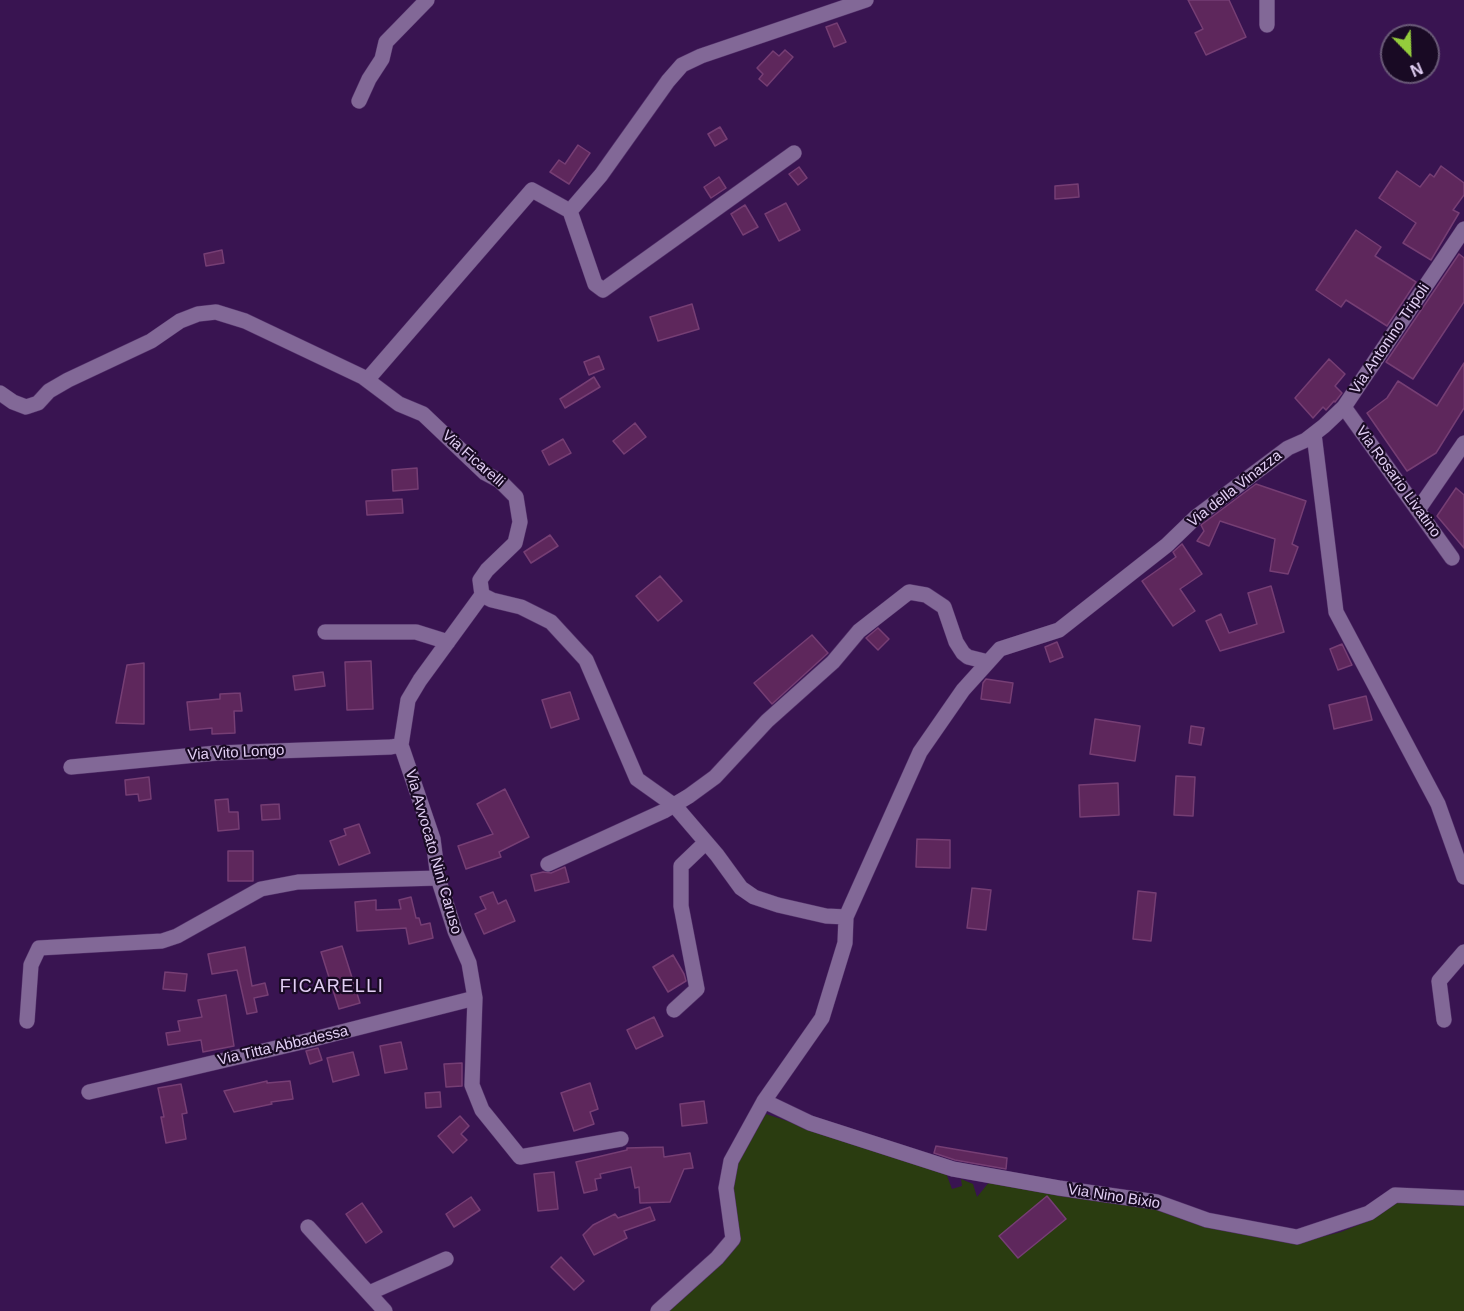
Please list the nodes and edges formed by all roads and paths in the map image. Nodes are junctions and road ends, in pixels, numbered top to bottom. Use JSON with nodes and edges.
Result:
{"nodes":[{"id":1,"x":427,"y":0,"type":"edge"},
{"id":2,"x":866,"y":0,"type":"edge"},
{"id":3,"x":1267,"y":0,"type":"edge"},
{"id":4,"x":1267,"y":25,"type":"dead end"},
{"id":5,"x":359,"y":101,"type":"dead end"},
{"id":6,"x":794,"y":153,"type":"dead end"},
{"id":7,"x":570,"y":211,"type":"junction"},
{"id":8,"x":1464,"y":229,"type":"edge"},
{"id":9,"x":367,"y":380,"type":"junction"},
{"id":10,"x":0,"y":393,"type":"edge"},
{"id":11,"x":1344,"y":407,"type":"junction"},
{"id":12,"x":1310,"y":437,"type":"junction"},
{"id":13,"x":1464,"y":443,"type":"edge"},
{"id":14,"x":1418,"y":510,"type":"junction"},
{"id":15,"x":1452,"y":558,"type":"dead end"},
{"id":16,"x":482,"y":595,"type":"junction"},
{"id":17,"x":325,"y":632,"type":"dead end"},
{"id":18,"x":448,"y":642,"type":"junction"},
{"id":19,"x":988,"y":662,"type":"junction"},
{"id":20,"x":401,"y":745,"type":"junction"},
{"id":21,"x":71,"y":767,"type":"dead end"},
{"id":22,"x":675,"y":806,"type":"junction"},
{"id":23,"x":706,"y":842,"type":"junction"},
{"id":24,"x":548,"y":864,"type":"dead end"},
{"id":25,"x":1464,"y":877,"type":"edge"},
{"id":26,"x":438,"y":878,"type":"junction"},
{"id":27,"x":846,"y":918,"type":"junction"},
{"id":28,"x":1464,"y":952,"type":"edge"},
{"id":29,"x":475,"y":998,"type":"junction"},
{"id":30,"x":674,"y":1010,"type":"dead end"},
{"id":31,"x":1444,"y":1020,"type":"dead end"},
{"id":32,"x":27,"y":1022,"type":"dead end"},
{"id":33,"x":89,"y":1092,"type":"dead end"},
{"id":34,"x":764,"y":1101,"type":"junction"},
{"id":35,"x":621,"y":1139,"type":"dead end"},
{"id":36,"x":1464,"y":1198,"type":"edge"},
{"id":37,"x":308,"y":1227,"type":"dead end"},
{"id":38,"x":446,"y":1259,"type":"dead end"},
{"id":39,"x":369,"y":1293,"type":"junction"},
{"id":40,"x":385,"y":1311,"type":"edge"},
{"id":41,"x":658,"y":1311,"type":"edge"}],
"edges":[{"from":1,"to":5,"type":"street"},
{"from":2,"to":7,"type":"street"},
{"from":3,"to":4,"type":"street"},
{"from":6,"to":7,"type":"street"},
{"from":7,"to":9,"type":"street"},
{"from":8,"to":11,"type":"street","name":"Via Antonino Tripoli"},
{"from":9,"to":10,"type":"street","name":"Via Ficarelli"},
{"from":9,"to":16,"type":"street","name":"Via Ficarelli"},
{"from":11,"to":12,"type":"street","name":"Via Antonino Tripoli"},
{"from":11,"to":14,"type":"street","name":"Via Rosario Livatino"},
{"from":12,"to":19,"type":"street","name":"Via della Vinazza"},
{"from":12,"to":25,"type":"street"},
{"from":13,"to":14,"type":"street"},
{"from":14,"to":15,"type":"street","name":"Via Rosario Livatino"},
{"from":16,"to":18,"type":"street","name":"Via Avvocato Ninì Caruso"},
{"from":16,"to":22,"type":"street"},
{"from":17,"to":18,"type":"street"},
{"from":18,"to":20,"type":"street","name":"Via Avvocato Ninì Caruso"},
{"from":19,"to":22,"type":"street"},
{"from":19,"to":27,"type":"street","name":"Via della Vinazza"},
{"from":20,"to":21,"type":"street","name":"Via Vito Longo"},
{"from":20,"to":26,"type":"street","name":"Via Avvocato Ninì Caruso"},
{"from":22,"to":23,"type":"street"},
{"from":22,"to":24,"type":"street"},
{"from":23,"to":27,"type":"street"},
{"from":23,"to":30,"type":"street"},
{"from":26,"to":29,"type":"street","name":"Via Avvocato Ninì Caruso"},
{"from":26,"to":32,"type":"street"},
{"from":27,"to":34,"type":"street","name":"Via della Vinazza"},
{"from":28,"to":31,"type":"street"},
{"from":29,"to":33,"type":"street","name":"Via Titta Abbadessa"},
{"from":29,"to":35,"type":"street","name":"Via Avvocato Ninì Caruso"},
{"from":34,"to":36,"type":"street","name":"Via Nino Bixio"},
{"from":34,"to":41,"type":"street","name":"Via della Vinazza"},
{"from":37,"to":39,"type":"street"},
{"from":38,"to":39,"type":"street"},
{"from":39,"to":40,"type":"street"}]}
